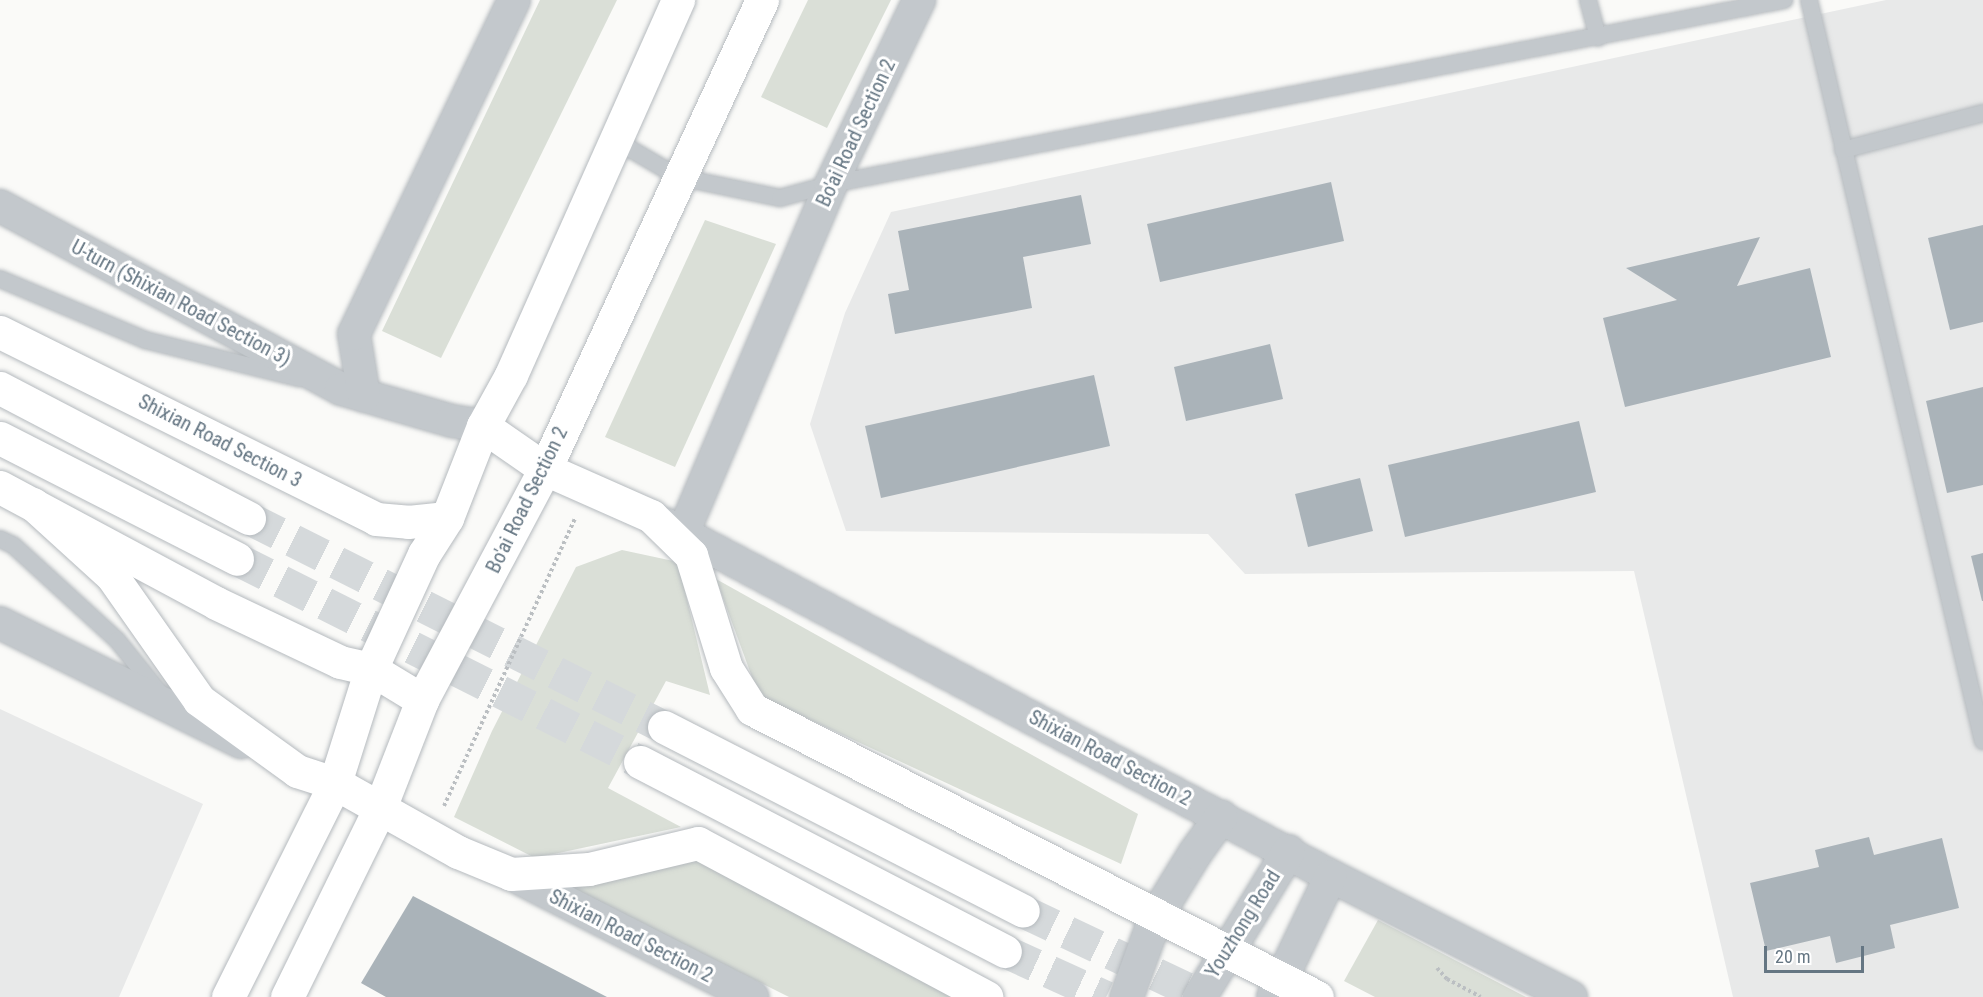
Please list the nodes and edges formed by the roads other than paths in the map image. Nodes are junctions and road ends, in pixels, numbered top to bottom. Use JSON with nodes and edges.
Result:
{"nodes":[{"id":1,"x":514,"y":0,"type":"edge"},
{"id":2,"x":678,"y":0,"type":"edge"},
{"id":3,"x":762,"y":0,"type":"edge"},
{"id":4,"x":919,"y":0,"type":"edge"},
{"id":5,"x":1588,"y":0,"type":"edge"},
{"id":6,"x":1784,"y":0,"type":"edge"},
{"id":7,"x":1809,"y":0,"type":"edge"},
{"id":8,"x":1598,"y":38,"type":"junction"},
{"id":9,"x":1983,"y":113,"type":"edge"},
{"id":10,"x":615,"y":140,"type":"junction"},
{"id":11,"x":1843,"y":150,"type":"junction"},
{"id":12,"x":678,"y":177,"type":"junction"},
{"id":13,"x":831,"y":184,"type":"junction"},
{"id":14,"x":0,"y":206,"type":"edge"},
{"id":15,"x":0,"y":279,"type":"edge"},
{"id":16,"x":0,"y":332,"type":"edge"},
{"id":17,"x":0,"y":388,"type":"edge"},
{"id":18,"x":352,"y":392,"type":"junction"},
{"id":19,"x":483,"y":426,"type":"junction"},
{"id":20,"x":0,"y":438,"type":"edge"},
{"id":21,"x":545,"y":469,"type":"junction"},
{"id":22,"x":0,"y":487,"type":"edge"},
{"id":23,"x":33,"y":504,"type":"junction"},
{"id":24,"x":651,"y":516,"type":"junction"},
{"id":25,"x":249,"y":518,"type":"tunnel mouth"},
{"id":26,"x":447,"y":518,"type":"junction"},
{"id":27,"x":683,"y":533,"type":"junction"},
{"id":28,"x":0,"y":539,"type":"edge"},
{"id":29,"x":237,"y":559,"type":"tunnel mouth"},
{"id":30,"x":0,"y":623,"type":"edge"},
{"id":31,"x":371,"y":669,"type":"junction"},
{"id":32,"x":422,"y":700,"type":"junction"},
{"id":33,"x":172,"y":708,"type":"junction"},
{"id":34,"x":664,"y":727,"type":"tunnel mouth"},
{"id":35,"x":1983,"y":741,"type":"edge"},
{"id":36,"x":640,"y":762,"type":"tunnel mouth"},
{"id":37,"x":288,"y":765,"type":"junction"},
{"id":38,"x":335,"y":783,"type":"junction"},
{"id":39,"x":380,"y":808,"type":"junction"},
{"id":40,"x":1221,"y":816,"type":"junction"},
{"id":41,"x":1288,"y":851,"type":"junction"},
{"id":42,"x":511,"y":874,"type":"junction"},
{"id":43,"x":1331,"y":876,"type":"junction"},
{"id":44,"x":1023,"y":911,"type":"tunnel mouth"},
{"id":45,"x":1155,"y":917,"type":"junction"},
{"id":46,"x":1226,"y":948,"type":"junction"},
{"id":47,"x":1005,"y":951,"type":"tunnel mouth"},
{"id":48,"x":1277,"y":988,"type":"edge"},
{"id":49,"x":228,"y":997,"type":"edge"},
{"id":50,"x":287,"y":997,"type":"edge"},
{"id":51,"x":752,"y":997,"type":"edge"},
{"id":52,"x":987,"y":997,"type":"edge"},
{"id":53,"x":1126,"y":997,"type":"edge"},
{"id":54,"x":1198,"y":997,"type":"edge"},
{"id":55,"x":1317,"y":997,"type":"edge"},
{"id":56,"x":1571,"y":997,"type":"edge"}],
"edges":[{"from":1,"to":18,"type":"street"},
{"from":2,"to":10,"type":"main road"},
{"from":3,"to":12,"type":"main road","name":"Bo'ai Road Section 2"},
{"from":4,"to":13,"type":"street","name":"Bo'ai Road Section 2"},
{"from":5,"to":8,"type":"lane"},
{"from":6,"to":8,"type":"lane"},
{"from":7,"to":11,"type":"lane"},
{"from":8,"to":13,"type":"lane"},
{"from":9,"to":11,"type":"lane"},
{"from":10,"to":12,"type":"lane"},
{"from":10,"to":19,"type":"main road"},
{"from":11,"to":35,"type":"lane"},
{"from":12,"to":13,"type":"lane"},
{"from":12,"to":21,"type":"main road","name":"Bo'ai Road Section 2"},
{"from":13,"to":27,"type":"street","name":"Bo'ai Road Section 2"},
{"from":14,"to":18,"type":"street","name":"U-turn (Shixian Road Section 3)"},
{"from":15,"to":18,"type":"lane"},
{"from":16,"to":26,"type":"main road","name":"Shixian Road Section 3"},
{"from":17,"to":25,"type":"main road"},
{"from":18,"to":19,"type":"street"},
{"from":19,"to":21,"type":"main road"},
{"from":19,"to":26,"type":"main road"},
{"from":20,"to":29,"type":"main road"},
{"from":21,"to":24,"type":"main road"},
{"from":21,"to":32,"type":"main road","name":"Bo'ai Road Section 2"},
{"from":22,"to":23,"type":"main road"},
{"from":23,"to":31,"type":"main road"},
{"from":23,"to":37,"type":"main road"},
{"from":24,"to":27,"type":"street","name":"Shixian Road Section 2"},
{"from":24,"to":45,"type":"main road"},
{"from":26,"to":31,"type":"main road"},
{"from":27,"to":40,"type":"street","name":"Shixian Road Section 2"},
{"from":28,"to":33,"type":"lane"},
{"from":30,"to":33,"type":"street"},
{"from":31,"to":32,"type":"main road"},
{"from":31,"to":38,"type":"main road"},
{"from":32,"to":39,"type":"main road","name":"Bo'ai Road Section 2"},
{"from":33,"to":37,"type":"street"},
{"from":34,"to":44,"type":"main road"},
{"from":36,"to":47,"type":"main road"},
{"from":37,"to":38,"type":"main road"},
{"from":38,"to":39,"type":"main road"},
{"from":38,"to":49,"type":"main road"},
{"from":39,"to":42,"type":"main road"},
{"from":39,"to":50,"type":"main road","name":"Bo'ai Road Section 2"},
{"from":40,"to":41,"type":"street","name":"Shixian Road Section 2"},
{"from":40,"to":45,"type":"street"},
{"from":41,"to":43,"type":"street","name":"Shixian Road Section 2"},
{"from":41,"to":46,"type":"street","name":"Youzhong Road"},
{"from":42,"to":51,"type":"street","name":"Shixian Road Section 2"},
{"from":42,"to":52,"type":"main road"},
{"from":43,"to":48,"type":"street"},
{"from":43,"to":56,"type":"street","name":"Shixian Road Section 2"},
{"from":45,"to":46,"type":"main road"},
{"from":45,"to":53,"type":"street"},
{"from":46,"to":48,"type":"main road"},
{"from":46,"to":54,"type":"street","name":"Youzhong Road"},
{"from":48,"to":55,"type":"main road"}]}
